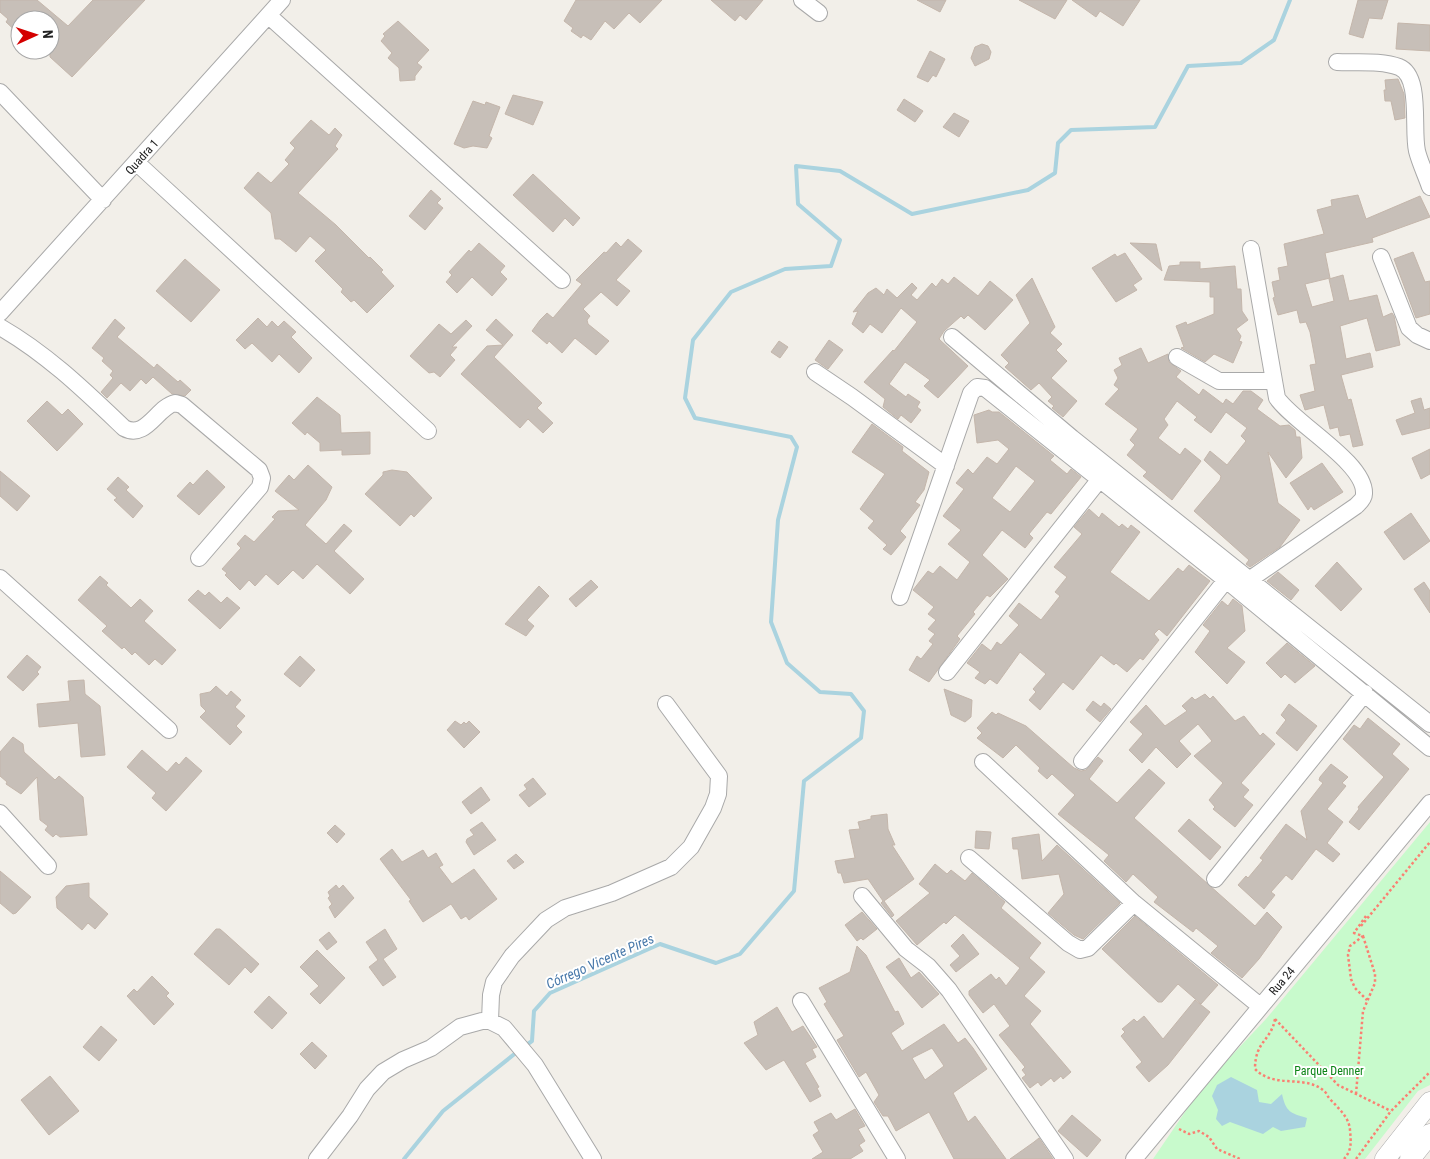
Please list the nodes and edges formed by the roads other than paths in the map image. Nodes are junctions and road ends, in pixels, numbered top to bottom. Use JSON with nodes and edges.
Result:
{"nodes":[{"id":1,"x":282,"y":0,"type":"edge"},
{"id":2,"x":802,"y":0,"type":"edge"},
{"id":3,"x":819,"y":13,"type":"dead end"},
{"id":4,"x":269,"y":16,"type":"junction"},
{"id":5,"x":1337,"y":62,"type":"dead end"},
{"id":6,"x":0,"y":92,"type":"edge"},
{"id":7,"x":137,"y":163,"type":"junction"},
{"id":8,"x":1430,"y":187,"type":"edge"},
{"id":9,"x":104,"y":200,"type":"junction"},
{"id":10,"x":1251,"y":249,"type":"dead end"},
{"id":11,"x":1381,"y":257,"type":"dead end"},
{"id":12,"x":562,"y":280,"type":"dead end"},
{"id":13,"x":1,"y":310,"type":"edge"},
{"id":14,"x":0,"y":327,"type":"edge"},
{"id":15,"x":952,"y":337,"type":"dead end"},
{"id":16,"x":1430,"y":341,"type":"edge"},
{"id":17,"x":1177,"y":358,"type":"dead end"},
{"id":18,"x":815,"y":372,"type":"dead end"},
{"id":19,"x":1274,"y":381,"type":"junction"},
{"id":20,"x":428,"y":431,"type":"dead end"},
{"id":21,"x":946,"y":466,"type":"junction"},
{"id":22,"x":1100,"y":479,"type":"junction"},
{"id":23,"x":199,"y":558,"type":"dead end"},
{"id":24,"x":0,"y":578,"type":"edge"},
{"id":25,"x":1226,"y":580,"type":"junction"},
{"id":26,"x":1249,"y":580,"type":"junction"},
{"id":27,"x":900,"y":597,"type":"dead end"},
{"id":28,"x":947,"y":672,"type":"dead end"},
{"id":29,"x":1365,"y":693,"type":"junction"},
{"id":30,"x":666,"y":704,"type":"dead end"},
{"id":31,"x":1430,"y":724,"type":"edge"},
{"id":32,"x":169,"y":730,"type":"dead end"},
{"id":33,"x":1430,"y":748,"type":"edge"},
{"id":34,"x":1082,"y":761,"type":"dead end"},
{"id":35,"x":983,"y":762,"type":"dead end"},
{"id":36,"x":1430,"y":803,"type":"edge"},
{"id":37,"x":0,"y":813,"type":"edge"},
{"id":38,"x":969,"y":858,"type":"dead end"},
{"id":39,"x":48,"y":866,"type":"dead end"},
{"id":40,"x":1215,"y":879,"type":"dead end"},
{"id":41,"x":862,"y":896,"type":"dead end"},
{"id":42,"x":1134,"y":903,"type":"junction"},
{"id":43,"x":801,"y":1001,"type":"dead end"},
{"id":44,"x":1260,"y":1006,"type":"junction"},
{"id":45,"x":497,"y":1025,"type":"junction"},
{"id":46,"x":1430,"y":1102,"type":"edge"},
{"id":47,"x":1430,"y":1134,"type":"edge"},
{"id":48,"x":317,"y":1159,"type":"edge"},
{"id":49,"x":593,"y":1159,"type":"edge"},
{"id":50,"x":897,"y":1159,"type":"edge"},
{"id":51,"x":1066,"y":1159,"type":"edge"},
{"id":52,"x":1134,"y":1159,"type":"edge"},
{"id":53,"x":1385,"y":1159,"type":"edge"},
{"id":54,"x":1410,"y":1159,"type":"edge"}],
"edges":[{"from":1,"to":4,"type":"street","name":"Quadra 1"},
{"from":2,"to":3,"type":"street"},
{"from":4,"to":7,"type":"street","name":"Quadra 1"},
{"from":4,"to":12,"type":"street"},
{"from":5,"to":8,"type":"street"},
{"from":6,"to":9,"type":"street"},
{"from":7,"to":9,"type":"street","name":"Quadra 1"},
{"from":7,"to":20,"type":"street"},
{"from":9,"to":13,"type":"street","name":"Quadra 1"},
{"from":10,"to":19,"type":"street"},
{"from":11,"to":16,"type":"street"},
{"from":14,"to":23,"type":"street"},
{"from":15,"to":26,"type":"street"},
{"from":17,"to":19,"type":"street"},
{"from":18,"to":21,"type":"street"},
{"from":19,"to":26,"type":"street"},
{"from":21,"to":22,"type":"street"},
{"from":21,"to":27,"type":"street"},
{"from":22,"to":25,"type":"street"},
{"from":22,"to":28,"type":"street"},
{"from":24,"to":32,"type":"street"},
{"from":25,"to":29,"type":"street"},
{"from":25,"to":34,"type":"street"},
{"from":26,"to":31,"type":"street"},
{"from":29,"to":33,"type":"street"},
{"from":29,"to":40,"type":"street"},
{"from":30,"to":45,"type":"street"},
{"from":35,"to":42,"type":"street"},
{"from":36,"to":44,"type":"street","name":"Rua 24"},
{"from":37,"to":39,"type":"street"},
{"from":38,"to":42,"type":"street"},
{"from":41,"to":51,"type":"street"},
{"from":42,"to":44,"type":"street"},
{"from":43,"to":50,"type":"street"},
{"from":44,"to":52,"type":"street","name":"Rua 24"},
{"from":45,"to":48,"type":"street"},
{"from":45,"to":49,"type":"street"},
{"from":46,"to":53,"type":"street"},
{"from":47,"to":54,"type":"street"}]}
